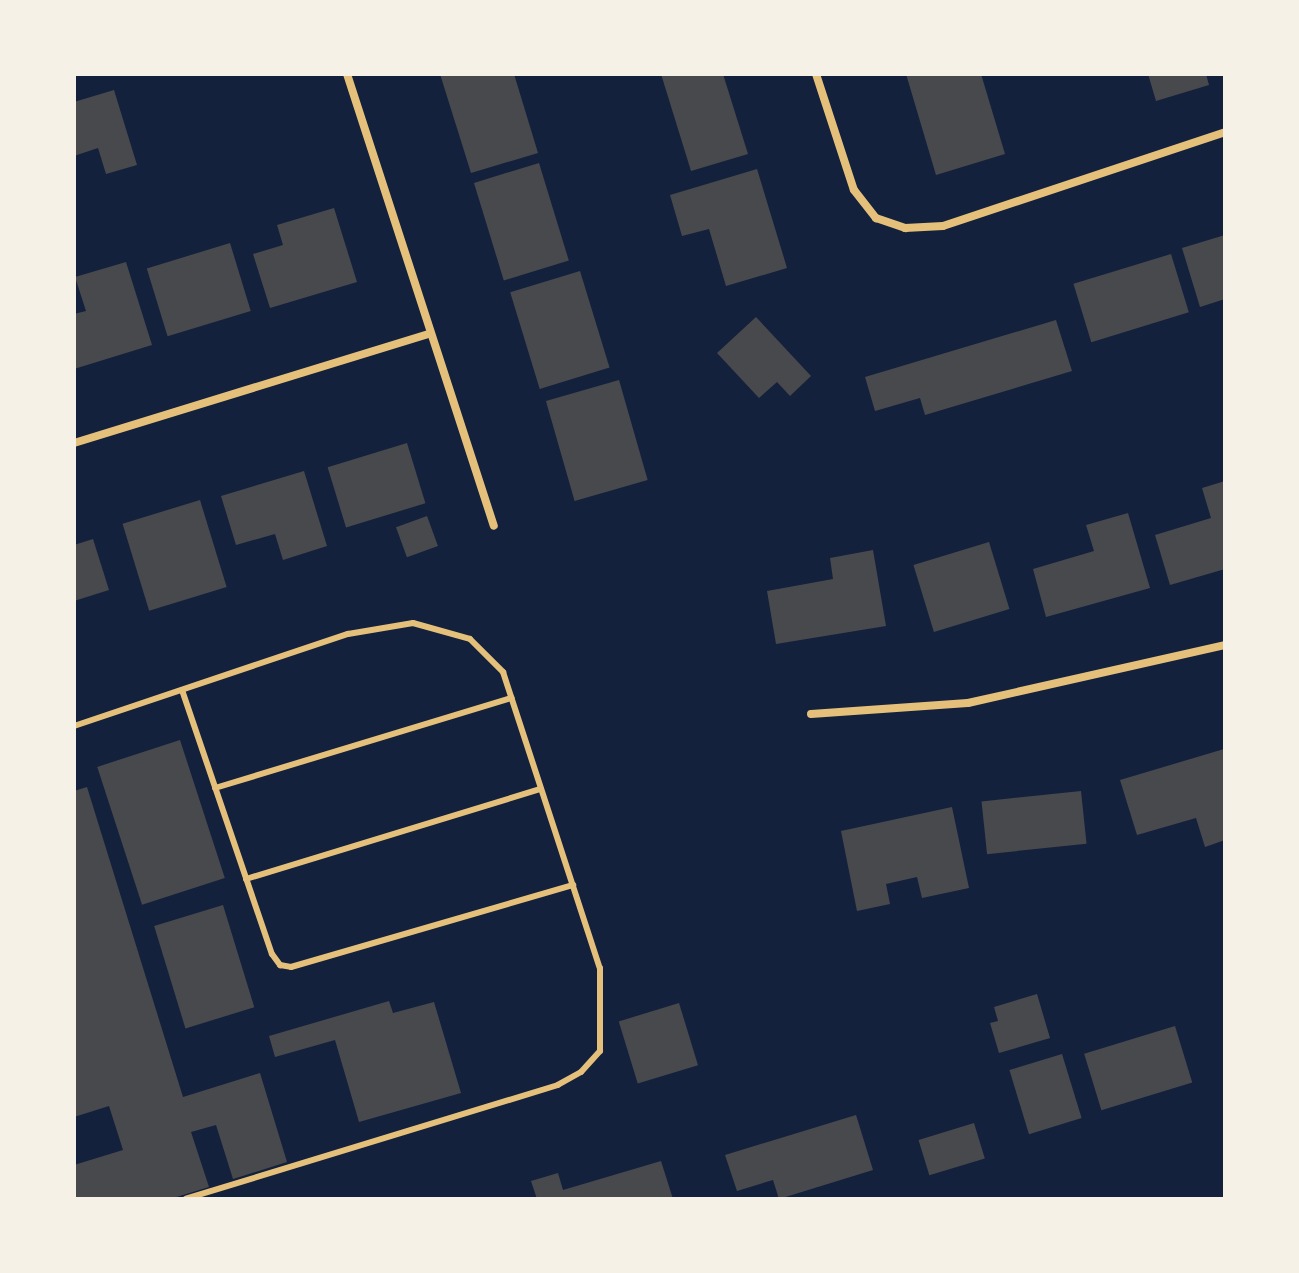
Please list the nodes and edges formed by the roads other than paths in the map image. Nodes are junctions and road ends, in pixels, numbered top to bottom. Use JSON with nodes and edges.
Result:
{"nodes":[{"id":1,"x":347,"y":74,"type":"edge"},
{"id":2,"x":816,"y":74,"type":"edge"},
{"id":3,"x":1225,"y":132,"type":"edge"},
{"id":4,"x":428,"y":334,"type":"junction"},
{"id":5,"x":74,"y":443,"type":"edge"},
{"id":6,"x":494,"y":526,"type":"dead end"},
{"id":7,"x":1225,"y":645,"type":"edge"},
{"id":8,"x":182,"y":690,"type":"junction"},
{"id":9,"x":512,"y":698,"type":"junction"},
{"id":10,"x":811,"y":714,"type":"dead end"},
{"id":11,"x":74,"y":726,"type":"edge"},
{"id":12,"x":215,"y":788,"type":"junction"},
{"id":13,"x":541,"y":789,"type":"junction"},
{"id":14,"x":246,"y":879,"type":"junction"},
{"id":15,"x":573,"y":885,"type":"junction"},
{"id":16,"x":186,"y":1199,"type":"edge"}],
"edges":[{"from":1,"to":4,"type":"street"},
{"from":2,"to":3,"type":"street"},
{"from":4,"to":5,"type":"street"},
{"from":4,"to":6,"type":"street"},
{"from":7,"to":10,"type":"street"},
{"from":8,"to":9,"type":"lane"},
{"from":8,"to":11,"type":"lane"},
{"from":8,"to":12,"type":"lane"},
{"from":9,"to":12,"type":"lane"},
{"from":9,"to":13,"type":"lane"},
{"from":12,"to":14,"type":"lane"},
{"from":13,"to":14,"type":"lane"},
{"from":13,"to":15,"type":"lane"},
{"from":14,"to":15,"type":"lane"},
{"from":15,"to":16,"type":"lane"}]}
